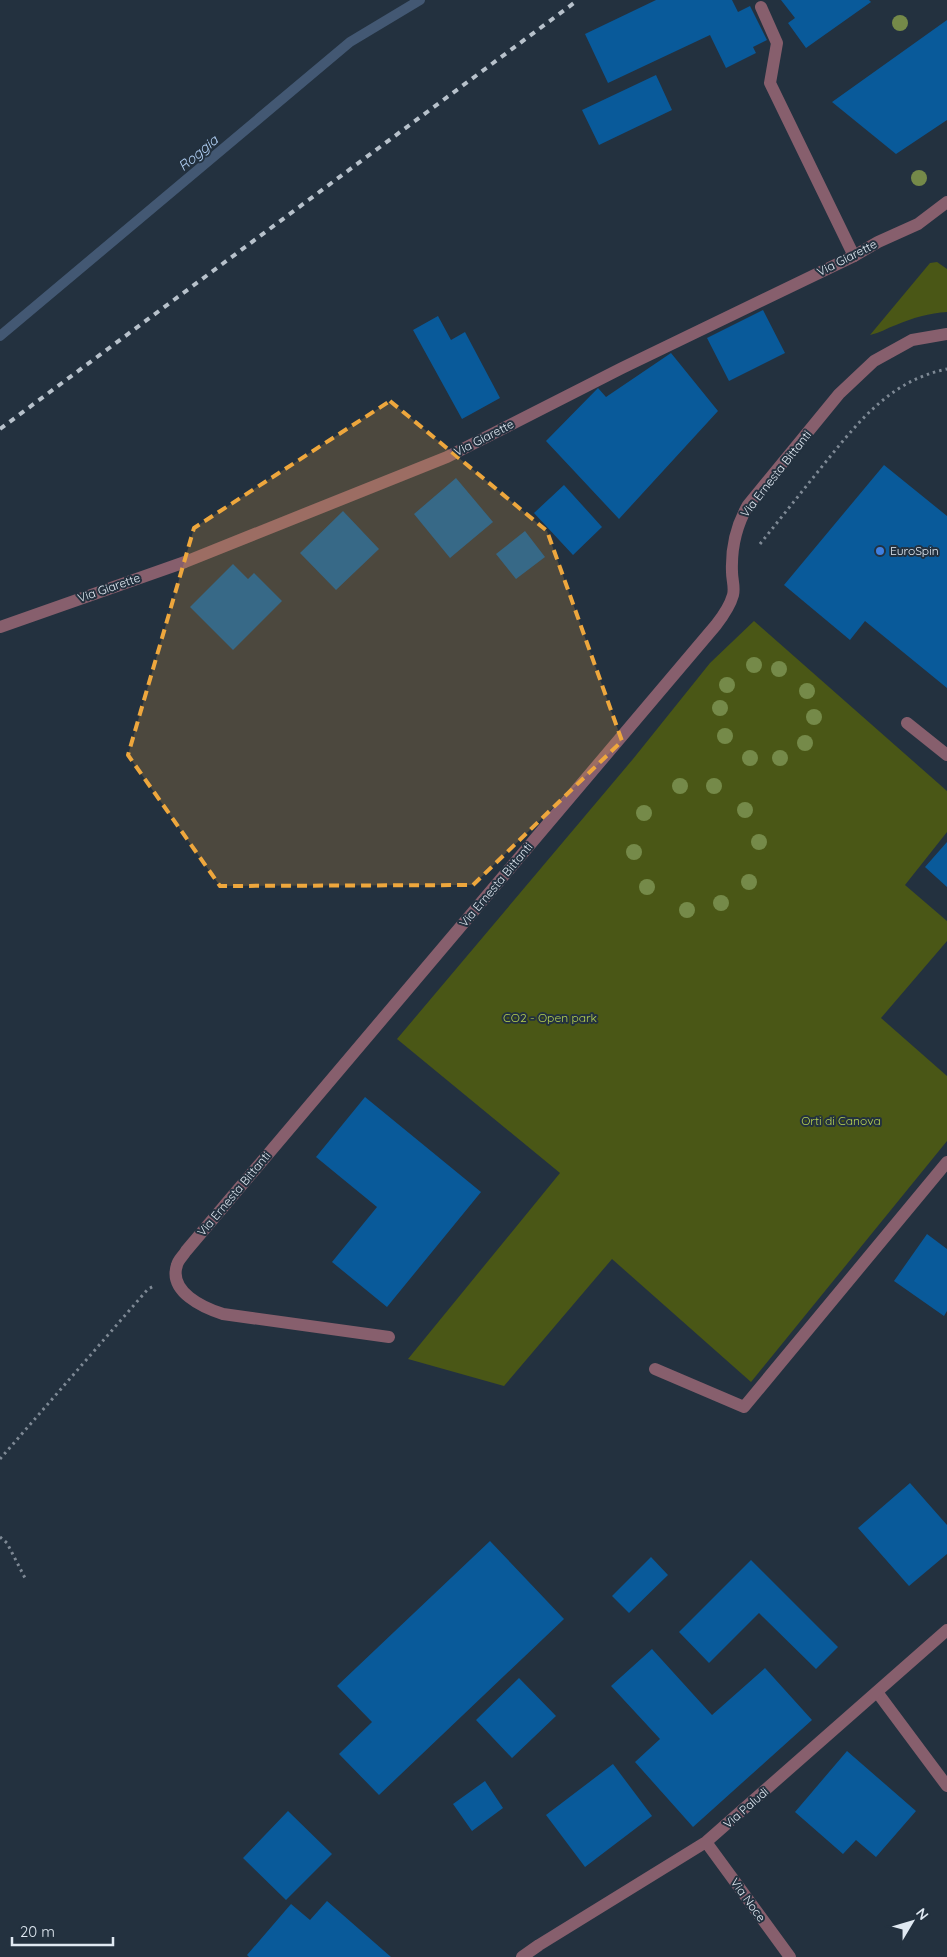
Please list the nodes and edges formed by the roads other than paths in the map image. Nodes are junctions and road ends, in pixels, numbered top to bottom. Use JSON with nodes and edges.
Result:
{"nodes":[{"id":1,"x":761,"y":7,"type":"dead end"},
{"id":2,"x":947,"y":202,"type":"edge"},
{"id":3,"x":854,"y":256,"type":"junction"},
{"id":4,"x":947,"y":334,"type":"edge"},
{"id":5,"x":0,"y":627,"type":"edge"},
{"id":6,"x":908,"y":723,"type":"dead end"},
{"id":7,"x":947,"y":755,"type":"edge"},
{"id":8,"x":947,"y":1162,"type":"edge"},
{"id":9,"x":389,"y":1337,"type":"dead end"},
{"id":10,"x":655,"y":1369,"type":"dead end"},
{"id":11,"x":947,"y":1630,"type":"edge"},
{"id":12,"x":877,"y":1692,"type":"junction"},
{"id":13,"x":947,"y":1786,"type":"edge"},
{"id":14,"x":706,"y":1842,"type":"junction"},
{"id":15,"x":522,"y":1957,"type":"edge"},
{"id":16,"x":790,"y":1957,"type":"edge"}],
"edges":[{"from":1,"to":3,"type":"street"},
{"from":2,"to":3,"type":"street","name":"Via Giarette"},
{"from":3,"to":5,"type":"street","name":"Via Giarette"},
{"from":4,"to":9,"type":"street","name":"Via Ernesta Bittanti"},
{"from":6,"to":7,"type":"street"},
{"from":8,"to":10,"type":"street"},
{"from":11,"to":12,"type":"street","name":"Via Paludi"},
{"from":12,"to":13,"type":"street"},
{"from":12,"to":14,"type":"street","name":"Via Paludi"},
{"from":14,"to":15,"type":"street","name":"Via Paludi"},
{"from":14,"to":16,"type":"street","name":"Via Noce"}]}
